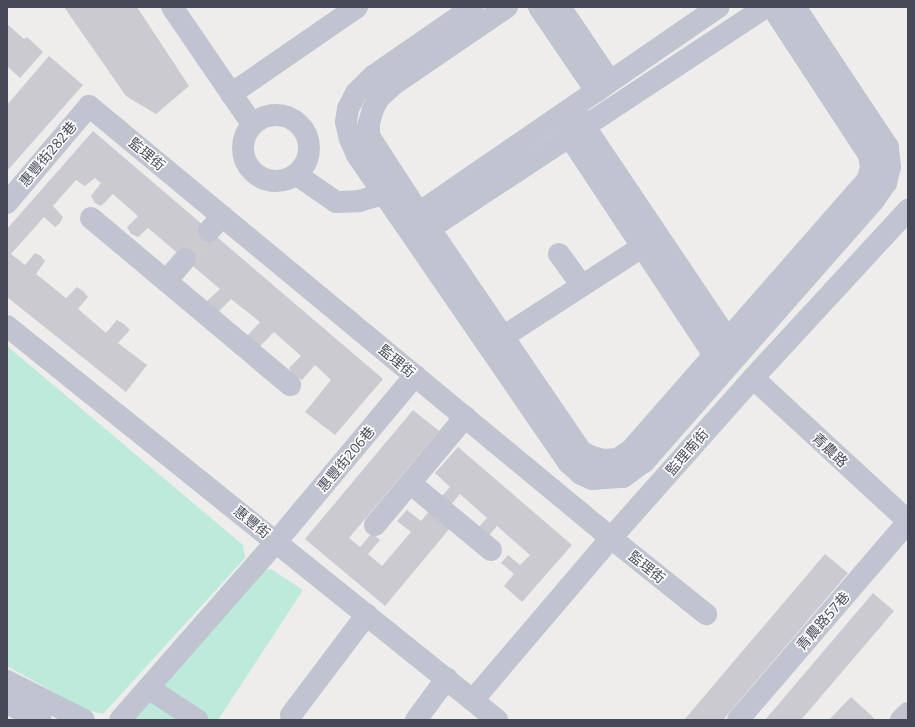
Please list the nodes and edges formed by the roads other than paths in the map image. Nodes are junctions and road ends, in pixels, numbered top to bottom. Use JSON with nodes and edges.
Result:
{"nodes":[{"id":1,"x":172,"y":7,"type":"edge"},
{"id":2,"x":332,"y":7,"type":"edge"},
{"id":3,"x":345,"y":7,"type":"edge"},
{"id":4,"x":357,"y":7,"type":"edge"},
{"id":5,"x":473,"y":7,"type":"edge"},
{"id":6,"x":507,"y":7,"type":"edge"},
{"id":7,"x":539,"y":7,"type":"edge"},
{"id":8,"x":560,"y":7,"type":"edge"},
{"id":9,"x":718,"y":7,"type":"edge"},
{"id":10,"x":766,"y":7,"type":"edge"},
{"id":11,"x":772,"y":7,"type":"edge"},
{"id":12,"x":796,"y":7,"type":"edge"},
{"id":13,"x":603,"y":86,"type":"junction"},
{"id":14,"x":227,"y":88,"type":"junction"},
{"id":15,"x":89,"y":106,"type":"joint"},
{"id":16,"x":564,"y":113,"type":"junction"},
{"id":17,"x":252,"y":124,"type":"junction"},
{"id":18,"x":577,"y":132,"type":"junction"},
{"id":19,"x":297,"y":175,"type":"junction"},
{"id":20,"x":384,"y":194,"type":"junction"},
{"id":21,"x":7,"y":203,"type":"edge"},
{"id":22,"x":908,"y":210,"type":"edge"},
{"id":23,"x":91,"y":218,"type":"dead end"},
{"id":24,"x":417,"y":226,"type":"junction"},
{"id":25,"x":650,"y":241,"type":"junction"},
{"id":26,"x":559,"y":254,"type":"dead end"},
{"id":27,"x":185,"y":259,"type":"tunnel mouth"},
{"id":28,"x":166,"y":281,"type":"junction"},
{"id":29,"x":582,"y":286,"type":"junction"},
{"id":30,"x":7,"y":326,"type":"edge"},
{"id":31,"x":496,"y":341,"type":"junction"},
{"id":32,"x":722,"y":357,"type":"junction"},
{"id":33,"x":416,"y":376,"type":"junction"},
{"id":34,"x":753,"y":378,"type":"junction"},
{"id":35,"x":290,"y":385,"type":"dead end"},
{"id":36,"x":464,"y":417,"type":"junction"},
{"id":37,"x":410,"y":483,"type":"junction"},
{"id":38,"x":908,"y":522,"type":"edge"},
{"id":39,"x":375,"y":526,"type":"dead end"},
{"id":40,"x":611,"y":538,"type":"junction"},
{"id":41,"x":276,"y":542,"type":"junction"},
{"id":42,"x":491,"y":550,"type":"dead end"},
{"id":43,"x":367,"y":614,"type":"junction"},
{"id":44,"x":706,"y":614,"type":"dead end"},
{"id":45,"x":447,"y":678,"type":"junction"},
{"id":46,"x":7,"y":681,"type":"edge"},
{"id":47,"x":148,"y":688,"type":"junction"},
{"id":48,"x":473,"y":700,"type":"junction"},
{"id":49,"x":7,"y":703,"type":"edge"},
{"id":50,"x":908,"y":713,"type":"edge"},
{"id":51,"x":291,"y":715,"type":"dead end"},
{"id":52,"x":122,"y":718,"type":"edge"},
{"id":53,"x":41,"y":720,"type":"edge"},
{"id":54,"x":84,"y":720,"type":"edge"},
{"id":55,"x":197,"y":720,"type":"edge"},
{"id":56,"x":416,"y":720,"type":"edge"},
{"id":57,"x":497,"y":720,"type":"edge"},
{"id":58,"x":738,"y":720,"type":"edge"},
{"id":59,"x":901,"y":720,"type":"edge"}],
"edges":[{"from":1,"to":14,"type":"street"},
{"from":2,"to":14,"type":"street"},
{"from":3,"to":14,"type":"street"},
{"from":4,"to":14,"type":"street"},
{"from":5,"to":20,"type":"street"},
{"from":6,"to":24,"type":"street"},
{"from":7,"to":13,"type":"street"},
{"from":8,"to":13,"type":"street"},
{"from":9,"to":13,"type":"street"},
{"from":10,"to":18,"type":"street"},
{"from":11,"to":32,"type":"street"},
{"from":12,"to":32,"type":"street"},
{"from":13,"to":16,"type":"street"},
{"from":14,"to":17,"type":"street"},
{"from":15,"to":21,"type":"street","name":"惠豐街282巷"},
{"from":15,"to":33,"type":"street","name":"監理街"},
{"from":16,"to":18,"type":"street"},
{"from":16,"to":24,"type":"street"},
{"from":17,"to":19,"type":"street"},
{"from":17,"to":19,"type":"street"},
{"from":18,"to":24,"type":"street"},
{"from":18,"to":25,"type":"street"},
{"from":19,"to":20,"type":"street"},
{"from":20,"to":24,"type":"street"},
{"from":22,"to":34,"type":"street","name":"監理南街"},
{"from":23,"to":28,"type":"street"},
{"from":24,"to":31,"type":"street"},
{"from":25,"to":29,"type":"street"},
{"from":25,"to":32,"type":"street"},
{"from":26,"to":29,"type":"street"},
{"from":27,"to":28,"type":"street"},
{"from":28,"to":35,"type":"street"},
{"from":29,"to":31,"type":"street"},
{"from":30,"to":41,"type":"street","name":"惠豐街"},
{"from":31,"to":32,"type":"street"},
{"from":31,"to":32,"type":"street"},
{"from":33,"to":36,"type":"street","name":"監理街"},
{"from":33,"to":41,"type":"street","name":"惠豐街206巷"},
{"from":34,"to":38,"type":"street","name":"青農路"},
{"from":34,"to":40,"type":"street","name":"監理南街"},
{"from":36,"to":37,"type":"street"},
{"from":36,"to":40,"type":"street","name":"監理街"},
{"from":37,"to":39,"type":"street"},
{"from":37,"to":42,"type":"street"},
{"from":38,"to":58,"type":"street","name":"青農路57巷"},
{"from":40,"to":44,"type":"street","name":"監理街"},
{"from":40,"to":48,"type":"street","name":"監理南街"},
{"from":41,"to":43,"type":"street","name":"惠豐街"},
{"from":41,"to":47,"type":"street","name":"惠豐街206巷"},
{"from":43,"to":45,"type":"street","name":"惠豐街"},
{"from":43,"to":51,"type":"street"},
{"from":45,"to":48,"type":"street","name":"惠豐街"},
{"from":45,"to":56,"type":"street"},
{"from":46,"to":54,"type":"street"},
{"from":47,"to":52,"type":"street","name":"惠豐街206巷"},
{"from":47,"to":55,"type":"street"},
{"from":48,"to":57,"type":"street","name":"惠豐街"},
{"from":49,"to":53,"type":"street"},
{"from":50,"to":59,"type":"street"}]}
